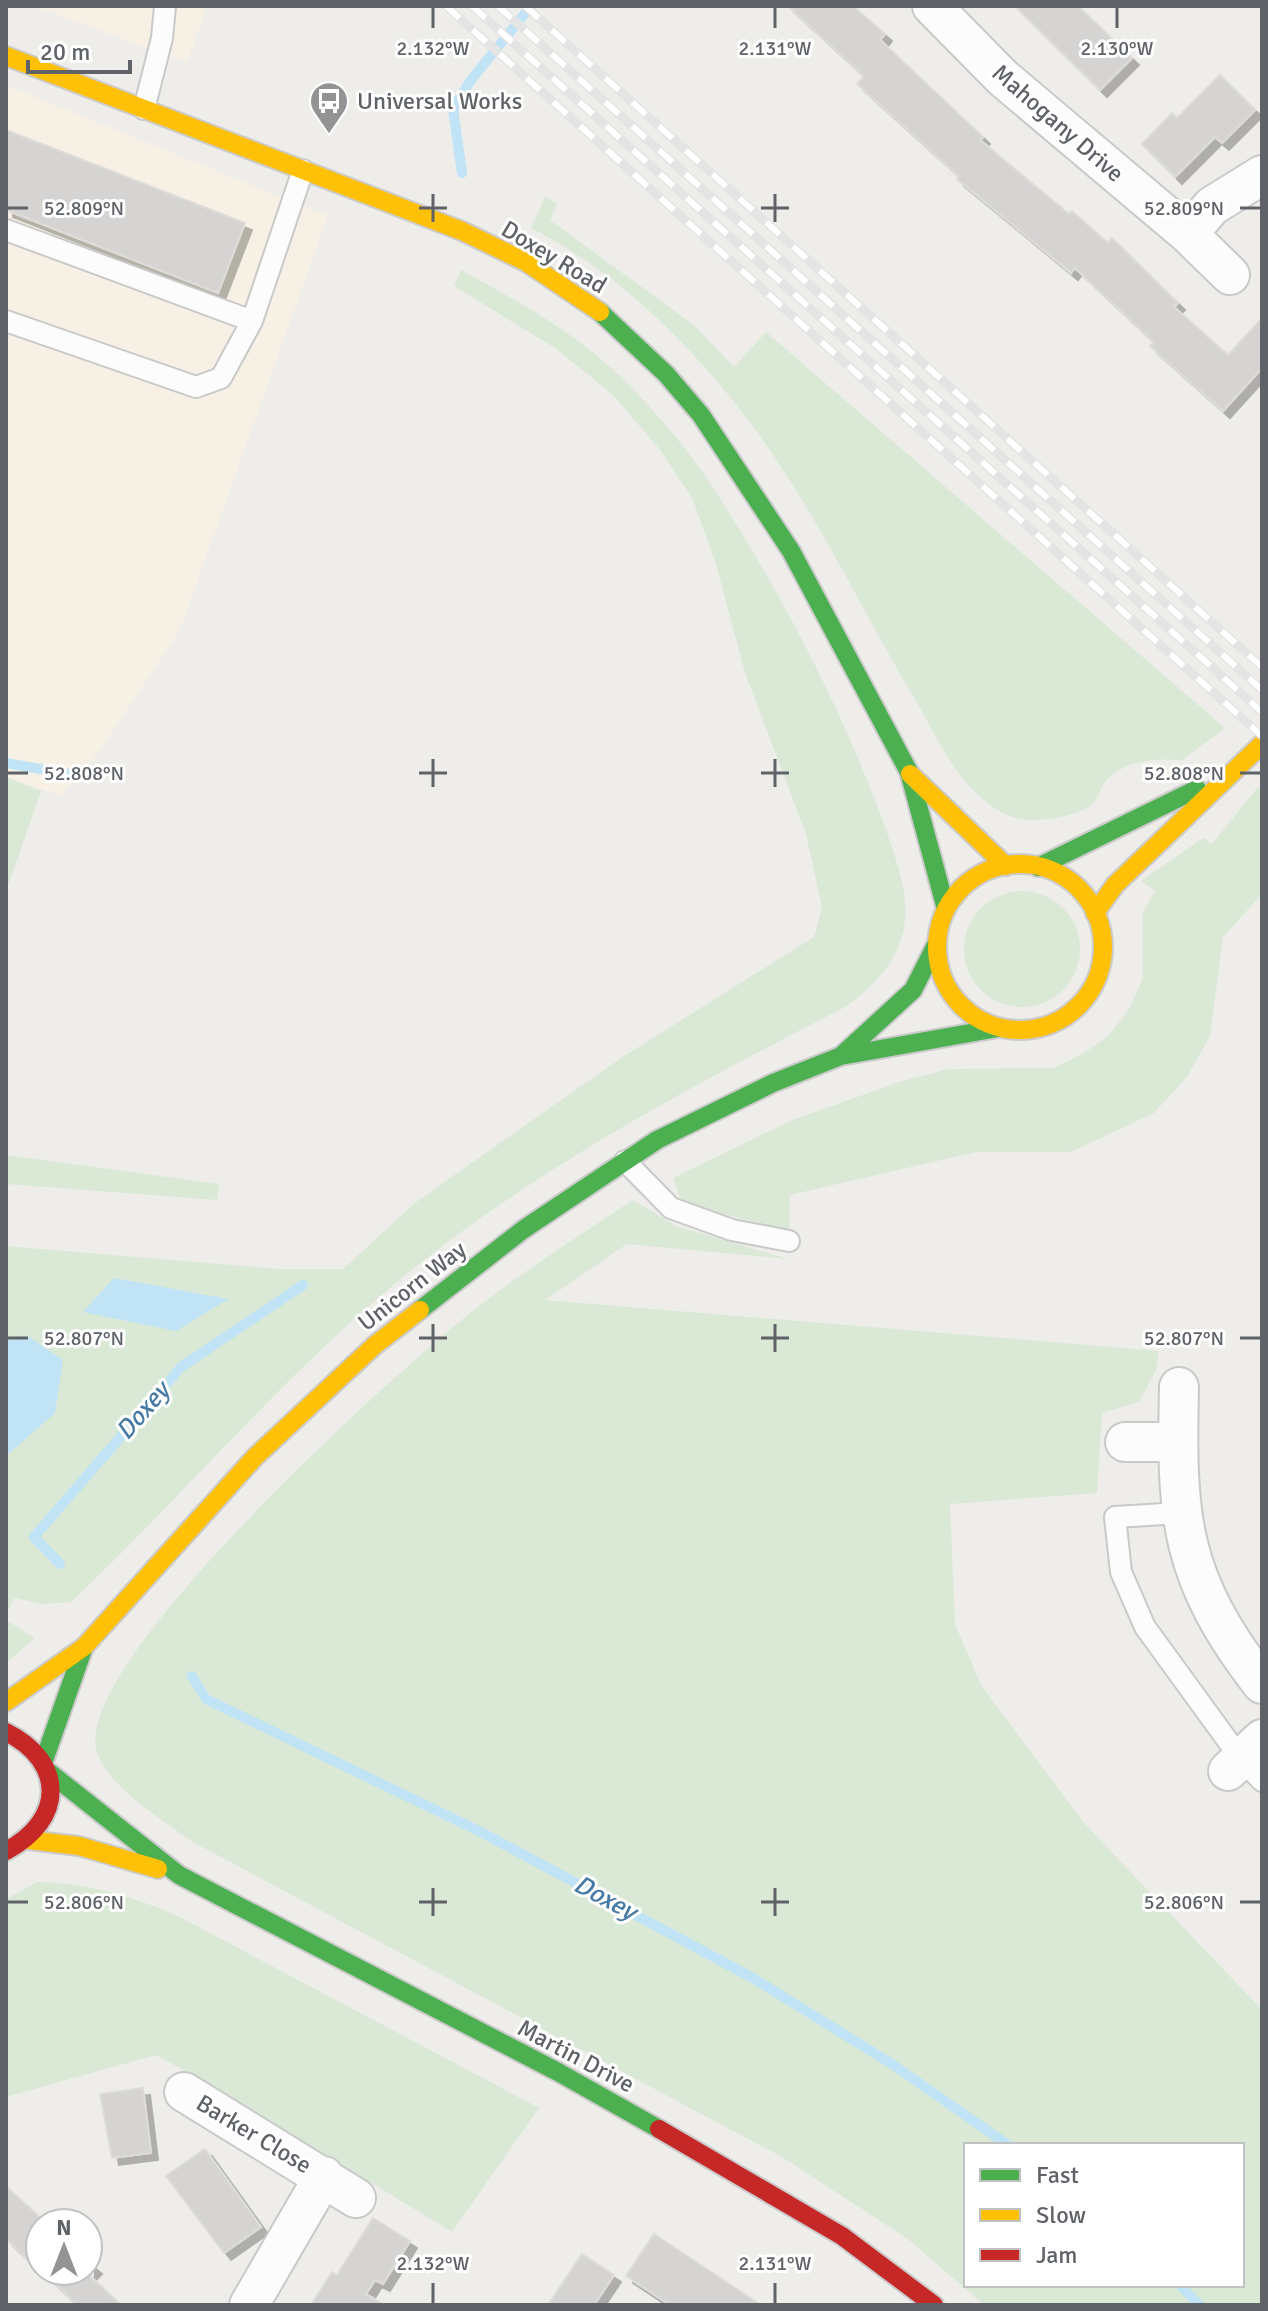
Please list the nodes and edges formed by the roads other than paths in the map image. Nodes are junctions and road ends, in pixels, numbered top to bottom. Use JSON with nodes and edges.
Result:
{"nodes":[{"id":1,"x":165,"y":6,"type":"edge"},
{"id":2,"x":932,"y":6,"type":"edge"},
{"id":3,"x":7,"y":58,"type":"edge"},
{"id":4,"x":144,"y":109,"type":"junction"},
{"id":5,"x":303,"y":170,"type":"junction"},
{"id":6,"x":1262,"y":175,"type":"edge"},
{"id":7,"x":6,"y":230,"type":"edge"},
{"id":8,"x":1188,"y":234,"type":"junction"},
{"id":9,"x":1230,"y":275,"type":"dead end"},
{"id":10,"x":6,"y":321,"type":"edge"},
{"id":11,"x":252,"y":321,"type":"junction"},
{"id":12,"x":1256,"y":750,"type":"edge"},
{"id":13,"x":910,"y":774,"type":"junction"},
{"id":14,"x":1225,"y":777,"type":"junction"},
{"id":15,"x":1006,"y":866,"type":"junction"},
{"id":16,"x":1038,"y":867,"type":"junction"},
{"id":17,"x":946,"y":909,"type":"junction"},
{"id":18,"x":1095,"y":913,"type":"junction"},
{"id":19,"x":937,"y":943,"type":"junction"},
{"id":20,"x":998,"y":1028,"type":"junction"},
{"id":21,"x":841,"y":1056,"type":"junction"},
{"id":22,"x":625,"y":1161,"type":"junction"},
{"id":23,"x":789,"y":1241,"type":"dead end"},
{"id":24,"x":1179,"y":1387,"type":"dead end"},
{"id":25,"x":1125,"y":1442,"type":"dead end"},
{"id":26,"x":1178,"y":1442,"type":"junction"},
{"id":27,"x":1181,"y":1513,"type":"junction"},
{"id":28,"x":84,"y":1647,"type":"junction"},
{"id":29,"x":1262,"y":1684,"type":"edge"},
{"id":30,"x":6,"y":1702,"type":"edge"},
{"id":31,"x":6,"y":1732,"type":"edge"},
{"id":32,"x":1248,"y":1762,"type":"edge"},
{"id":33,"x":46,"y":1768,"type":"junction"},
{"id":34,"x":29,"y":1840,"type":"junction"},
{"id":35,"x":6,"y":1851,"type":"edge"},
{"id":36,"x":179,"y":1875,"type":"junction"},
{"id":37,"x":184,"y":2092,"type":"dead end"},
{"id":38,"x":324,"y":2176,"type":"junction"},
{"id":39,"x":356,"y":2198,"type":"dead end"},
{"id":40,"x":249,"y":2305,"type":"edge"},
{"id":41,"x":934,"y":2305,"type":"edge"}],
"edges":[{"from":1,"to":4,"type":"lane"},
{"from":2,"to":8,"type":"street","name":"Mahogany Drive"},
{"from":3,"to":4,"type":"main road","name":"Doxey Road"},
{"from":4,"to":5,"type":"main road","name":"Doxey Road"},
{"from":5,"to":11,"type":"lane"},
{"from":5,"to":13,"type":"main road","name":"Doxey Road"},
{"from":6,"to":8,"type":"street"},
{"from":7,"to":11,"type":"lane"},
{"from":8,"to":9,"type":"street","name":"Mahogany Drive"},
{"from":10,"to":11,"type":"lane"},
{"from":12,"to":14,"type":"main road"},
{"from":13,"to":15,"type":"main road","name":"Doxey Road"},
{"from":13,"to":17,"type":"main road","name":"Doxey Road"},
{"from":14,"to":16,"type":"main road"},
{"from":14,"to":18,"type":"main road"},
{"from":15,"to":16,"type":"main road"},
{"from":15,"to":17,"type":"main road"},
{"from":16,"to":18,"type":"main road"},
{"from":17,"to":19,"type":"main road"},
{"from":18,"to":20,"type":"main road"},
{"from":19,"to":20,"type":"main road"},
{"from":19,"to":21,"type":"main road","name":"Unicorn Way"},
{"from":20,"to":21,"type":"main road","name":"Unicorn Way"},
{"from":21,"to":22,"type":"main road","name":"Unicorn Way"},
{"from":22,"to":23,"type":"lane"},
{"from":22,"to":28,"type":"main road","name":"Unicorn Way"},
{"from":24,"to":26,"type":"street"},
{"from":25,"to":26,"type":"street"},
{"from":26,"to":27,"type":"street"},
{"from":27,"to":29,"type":"street"},
{"from":27,"to":32,"type":"lane"},
{"from":28,"to":30,"type":"main road","name":"Unicorn Way"},
{"from":28,"to":33,"type":"main road","name":"Unicorn Way"},
{"from":31,"to":33,"type":"main road","name":"Martin Drive"},
{"from":33,"to":34,"type":"main road","name":"Unicorn Way"},
{"from":33,"to":36,"type":"main road","name":"Martin Drive"},
{"from":34,"to":35,"type":"main road"},
{"from":34,"to":36,"type":"main road","name":"Martin Drive"},
{"from":36,"to":41,"type":"main road","name":"Martin Drive"},
{"from":37,"to":38,"type":"street","name":"Barker Close"},
{"from":38,"to":39,"type":"street","name":"Barker Close"},
{"from":38,"to":40,"type":"street","name":"Barker Close"}]}
